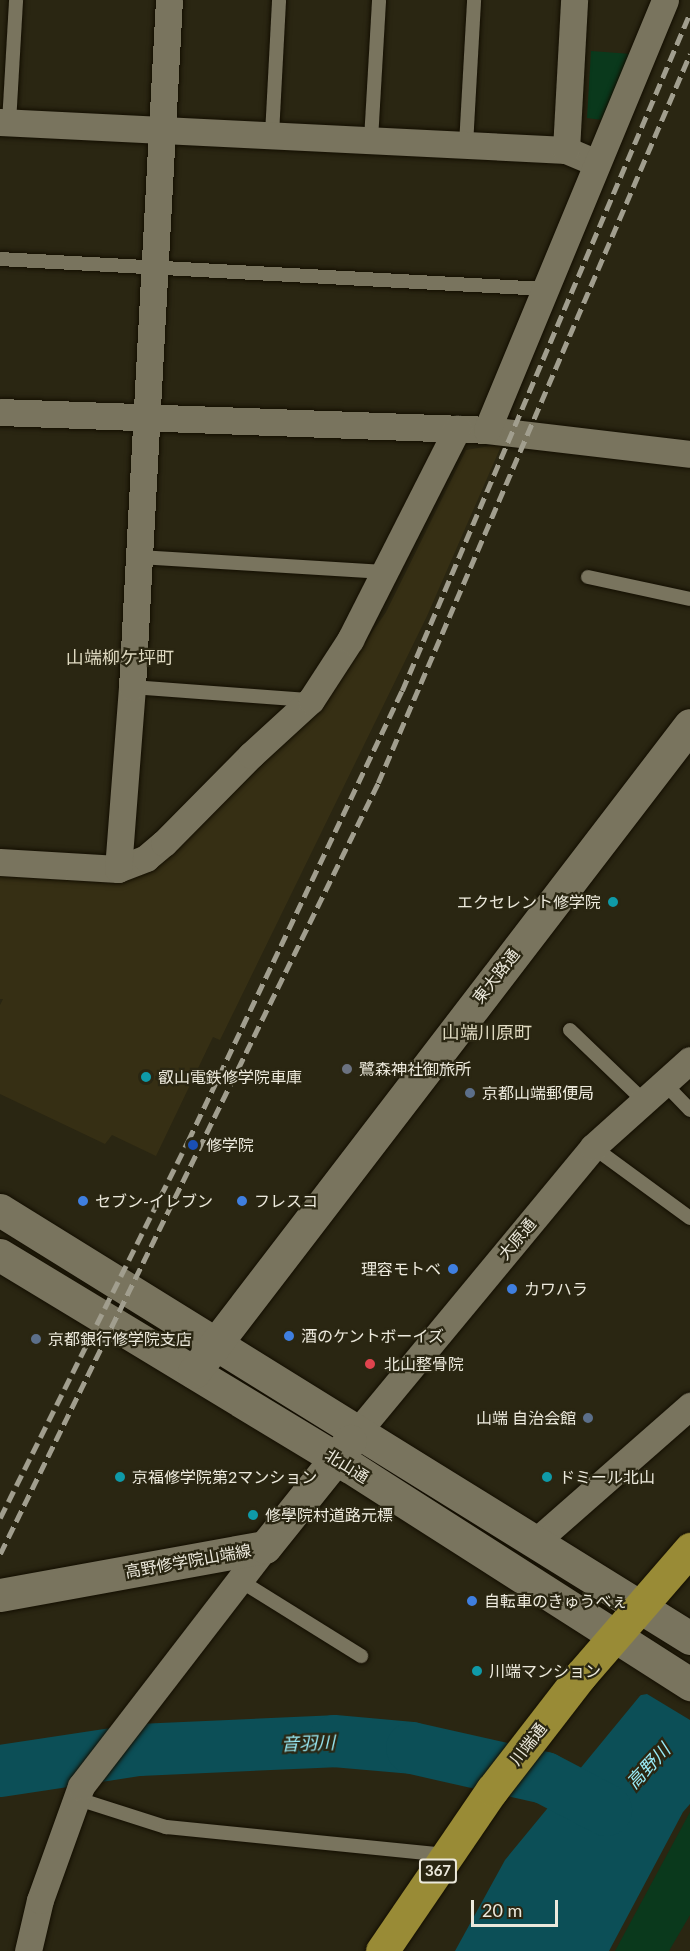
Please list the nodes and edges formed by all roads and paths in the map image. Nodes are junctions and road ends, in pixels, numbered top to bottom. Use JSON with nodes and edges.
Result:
{"nodes":[{"id":1,"x":16,"y":0,"type":"edge"},
{"id":2,"x":169,"y":0,"type":"edge"},
{"id":3,"x":279,"y":0,"type":"edge"},
{"id":4,"x":379,"y":0,"type":"edge"},
{"id":5,"x":474,"y":0,"type":"edge"},
{"id":6,"x":574,"y":0,"type":"edge"},
{"id":7,"x":665,"y":0,"type":"edge"},
{"id":8,"x":4,"y":122,"type":"edge"},
{"id":9,"x":162,"y":130,"type":"junction"},
{"id":10,"x":272,"y":135,"type":"junction"},
{"id":11,"x":371,"y":140,"type":"junction"},
{"id":12,"x":466,"y":144,"type":"junction"},
{"id":13,"x":566,"y":150,"type":"junction"},
{"id":14,"x":596,"y":163,"type":"junction"},
{"id":15,"x":0,"y":259,"type":"edge"},
{"id":16,"x":155,"y":267,"type":"junction"},
{"id":17,"x":545,"y":289,"type":"junction"},
{"id":18,"x":0,"y":412,"type":"edge"},
{"id":19,"x":146,"y":418,"type":"junction"},
{"id":20,"x":458,"y":429,"type":"junction"},
{"id":21,"x":487,"y":430,"type":"junction"},
{"id":22,"x":690,"y":454,"type":"edge"},
{"id":23,"x":138,"y":557,"type":"junction"},
{"id":24,"x":386,"y":572,"type":"junction"},
{"id":25,"x":588,"y":577,"type":"dead end"},
{"id":26,"x":690,"y":599,"type":"edge"},
{"id":27,"x":132,"y":687,"type":"junction"},
{"id":28,"x":310,"y":700,"type":"junction"},
{"id":29,"x":690,"y":725,"type":"edge"},
{"id":30,"x":0,"y":862,"type":"edge"},
{"id":31,"x":118,"y":868,"type":"junction"},
{"id":32,"x":570,"y":1030,"type":"dead end"},
{"id":33,"x":690,"y":1060,"type":"edge"},
{"id":34,"x":655,"y":1093,"type":"junction"},
{"id":35,"x":690,"y":1110,"type":"edge"},
{"id":36,"x":593,"y":1147,"type":"junction"},
{"id":37,"x":8,"y":1215,"type":"edge"},
{"id":38,"x":690,"y":1218,"type":"edge"},
{"id":39,"x":0,"y":1249,"type":"edge"},
{"id":40,"x":0,"y":1255,"type":"edge"},
{"id":41,"x":214,"y":1342,"type":"junction"},
{"id":42,"x":194,"y":1372,"type":"junction"},
{"id":43,"x":690,"y":1406,"type":"edge"},
{"id":44,"x":359,"y":1430,"type":"junction"},
{"id":45,"x":336,"y":1458,"type":"junction"},
{"id":46,"x":534,"y":1543,"type":"junction"},
{"id":47,"x":265,"y":1547,"type":"junction"},
{"id":48,"x":690,"y":1549,"type":"edge"},
{"id":49,"x":239,"y":1580,"type":"junction"},
{"id":50,"x":0,"y":1595,"type":"edge"},
{"id":51,"x":648,"y":1612,"type":"junction"},
{"id":52,"x":690,"y":1638,"type":"edge"},
{"id":53,"x":624,"y":1643,"type":"junction"},
{"id":54,"x":361,"y":1656,"type":"dead end"},
{"id":55,"x":690,"y":1684,"type":"edge"},
{"id":56,"x":78,"y":1792,"type":"junction"},
{"id":57,"x":449,"y":1855,"type":"junction"},
{"id":58,"x":28,"y":1951,"type":"edge"},
{"id":59,"x":382,"y":1951,"type":"edge"}],
"edges":[{"from":1,"to":8,"type":"lane"},
{"from":2,"to":9,"type":"street"},
{"from":3,"to":10,"type":"lane"},
{"from":4,"to":11,"type":"lane"},
{"from":5,"to":12,"type":"lane"},
{"from":6,"to":13,"type":"street"},
{"from":7,"to":14,"type":"street"},
{"from":8,"to":9,"type":"street"},
{"from":9,"to":10,"type":"street"},
{"from":9,"to":16,"type":"street"},
{"from":10,"to":11,"type":"street"},
{"from":11,"to":12,"type":"street"},
{"from":12,"to":13,"type":"street"},
{"from":13,"to":14,"type":"street"},
{"from":14,"to":17,"type":"street"},
{"from":15,"to":16,"type":"lane"},
{"from":16,"to":17,"type":"lane"},
{"from":16,"to":19,"type":"street"},
{"from":17,"to":21,"type":"street"},
{"from":18,"to":19,"type":"street"},
{"from":19,"to":20,"type":"street"},
{"from":19,"to":23,"type":"street"},
{"from":20,"to":21,"type":"street"},
{"from":20,"to":24,"type":"street"},
{"from":21,"to":22,"type":"street"},
{"from":23,"to":24,"type":"lane"},
{"from":23,"to":27,"type":"street"},
{"from":24,"to":28,"type":"street"},
{"from":25,"to":26,"type":"lane"},
{"from":27,"to":28,"type":"lane"},
{"from":27,"to":31,"type":"street"},
{"from":28,"to":31,"type":"street"},
{"from":29,"to":41,"type":"street","name":"東大路通"},
{"from":30,"to":31,"type":"street"},
{"from":32,"to":34,"type":"lane"},
{"from":33,"to":34,"type":"street","name":"大原通"},
{"from":34,"to":35,"type":"lane"},
{"from":34,"to":36,"type":"street","name":"大原通"},
{"from":36,"to":38,"type":"lane"},
{"from":36,"to":44,"type":"street","name":"大原通"},
{"from":37,"to":39,"type":"street"},
{"from":37,"to":41,"type":"street"},
{"from":40,"to":42,"type":"street","name":"北山通"},
{"from":41,"to":42,"type":"street","name":"東大路通"},
{"from":41,"to":44,"type":"street"},
{"from":42,"to":45,"type":"street","name":"北山通"},
{"from":43,"to":46,"type":"street"},
{"from":44,"to":45,"type":"street","name":"高野修学院山端線"},
{"from":44,"to":46,"type":"street"},
{"from":45,"to":47,"type":"street","name":"高野修学院山端線"},
{"from":45,"to":53,"type":"street","name":"北山通"},
{"from":46,"to":51,"type":"street"},
{"from":47,"to":49,"type":"street"},
{"from":47,"to":50,"type":"street","name":"高野修学院山端線"},
{"from":48,"to":51,"type":"highway","name":"川端通","number":"367"},
{"from":49,"to":54,"type":"lane"},
{"from":49,"to":56,"type":"street"},
{"from":51,"to":52,"type":"street"},
{"from":51,"to":53,"type":"highway","name":"川端通","number":"367"},
{"from":53,"to":55,"type":"street","name":"北山通"},
{"from":53,"to":57,"type":"highway","name":"川端通","number":"367"},
{"from":56,"to":57,"type":"lane"},
{"from":56,"to":58,"type":"street"},
{"from":57,"to":59,"type":"highway","name":"川端通","number":"367"}]}
